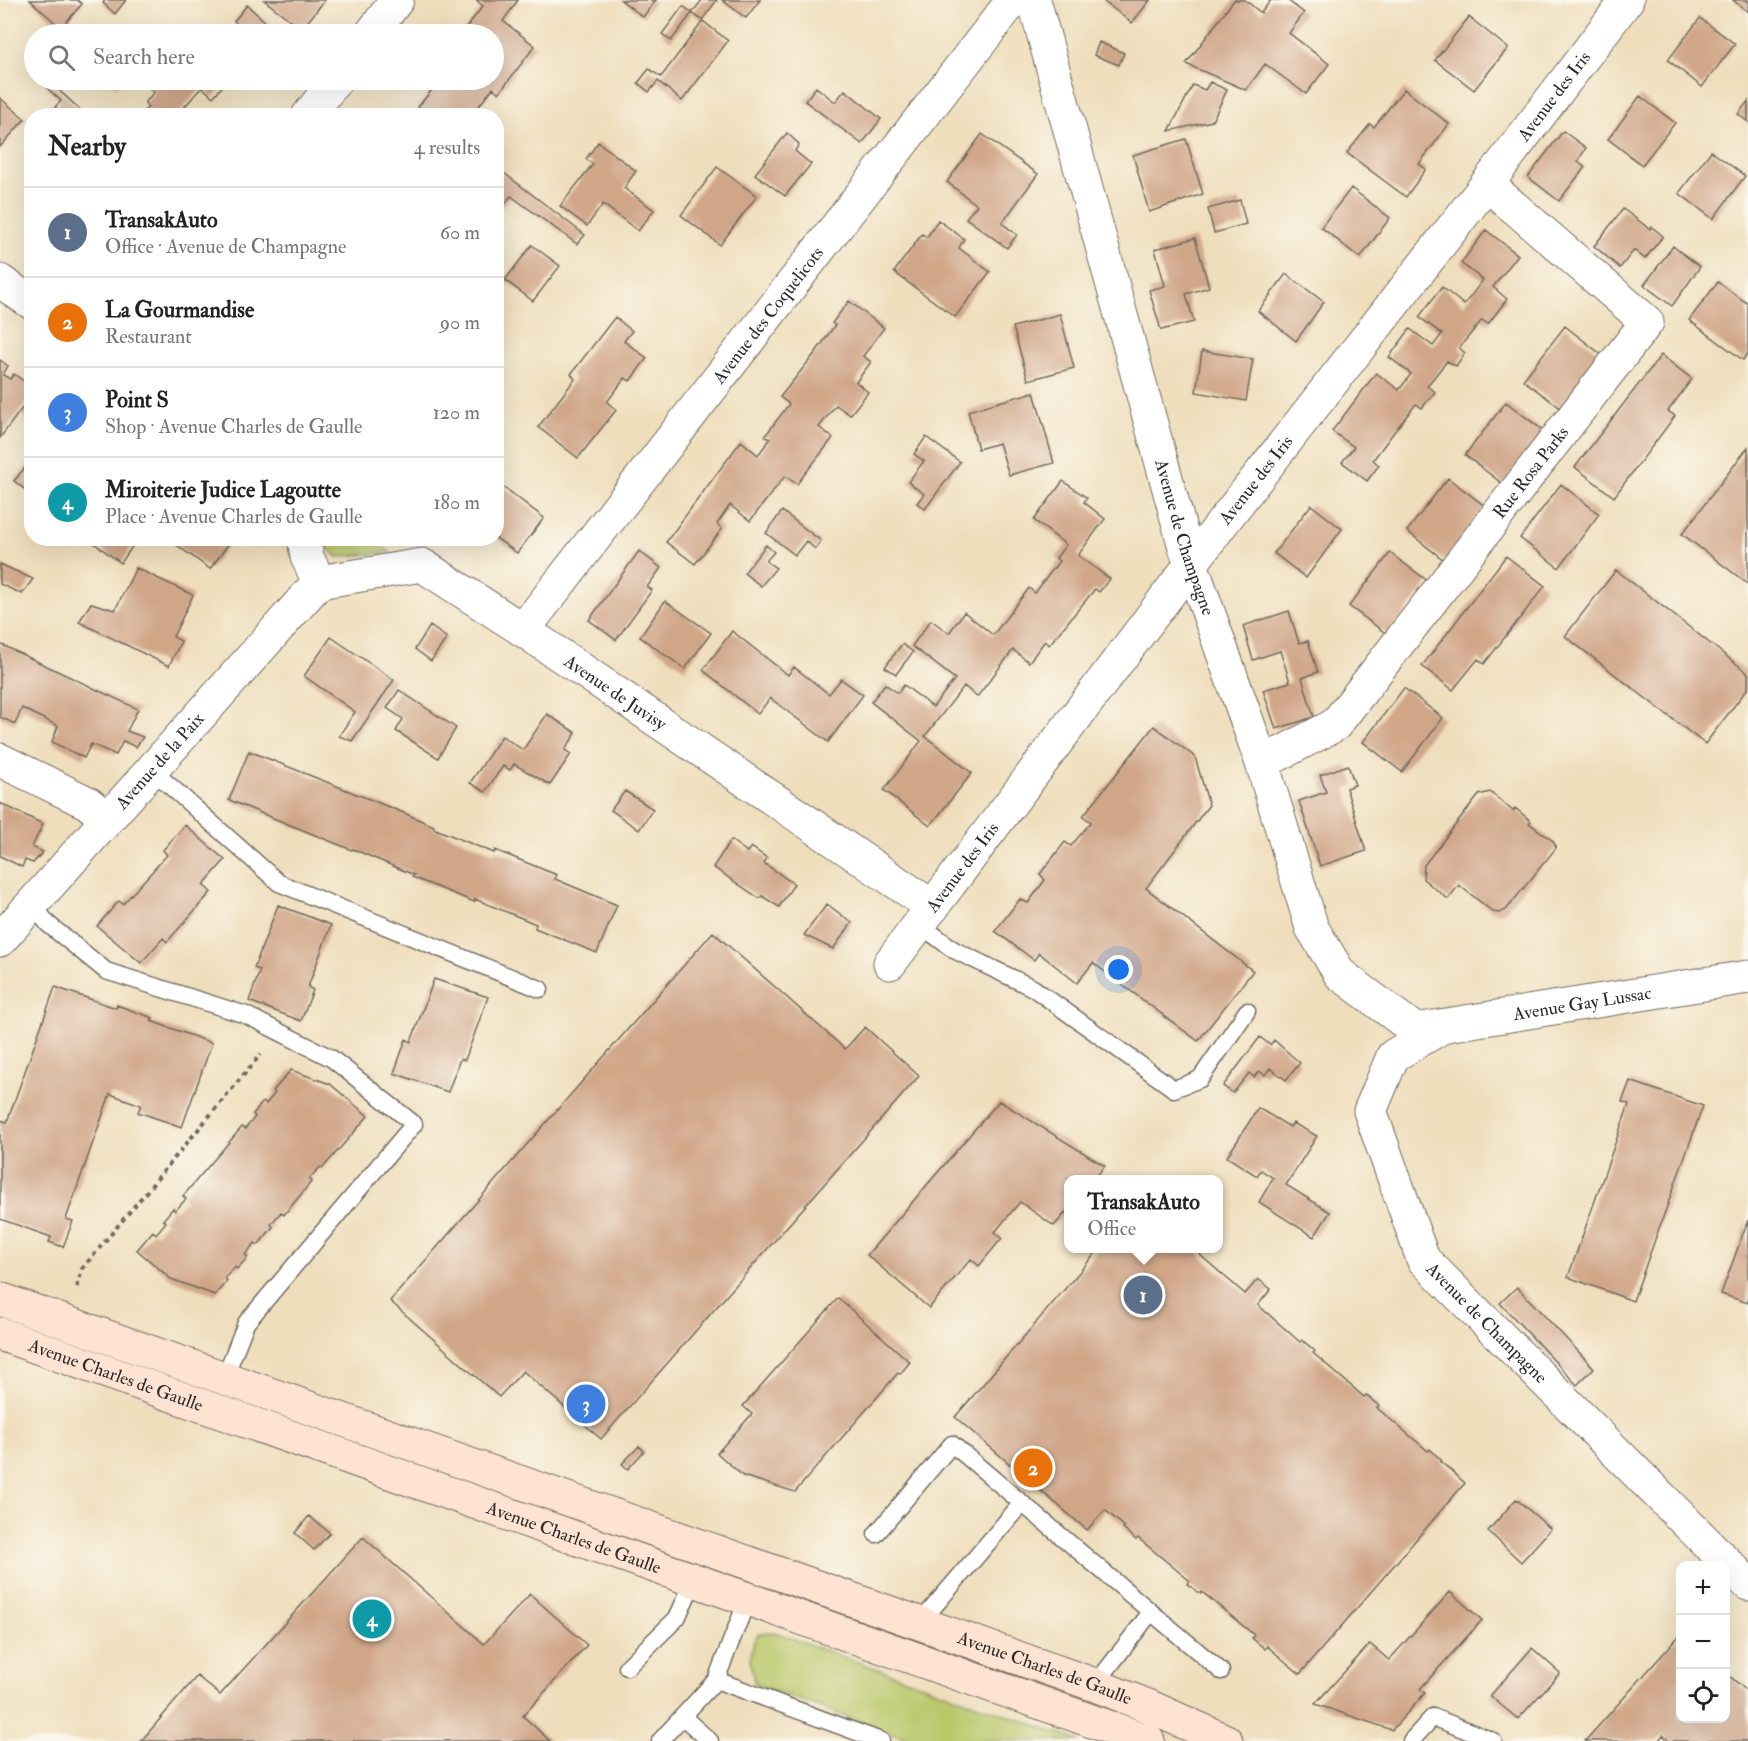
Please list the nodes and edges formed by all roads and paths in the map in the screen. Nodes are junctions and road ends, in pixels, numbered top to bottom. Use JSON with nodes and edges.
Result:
{"nodes":[{"id":1,"x":398,"y":0,"type":"edge"},
{"id":2,"x":1013,"y":0,"type":"edge"},
{"id":3,"x":1034,"y":0,"type":"edge"},
{"id":4,"x":1627,"y":0,"type":"edge"},
{"id":5,"x":379,"y":24,"type":"edge"},
{"id":6,"x":328,"y":90,"type":"edge"},
{"id":7,"x":314,"y":108,"type":"edge"},
{"id":8,"x":1487,"y":184,"type":"junction"},
{"id":9,"x":0,"y":281,"type":"edge"},
{"id":10,"x":24,"y":298,"type":"edge"},
{"id":11,"x":305,"y":546,"type":"edge"},
{"id":12,"x":1191,"y":566,"type":"junction"},
{"id":13,"x":319,"y":582,"type":"junction"},
{"id":14,"x":523,"y":630,"type":"junction"},
{"id":15,"x":0,"y":760,"type":"edge"},
{"id":16,"x":1262,"y":763,"type":"junction"},
{"id":17,"x":151,"y":769,"type":"junction"},
{"id":18,"x":107,"y":819,"type":"junction"},
{"id":19,"x":32,"y":904,"type":"junction"},
{"id":20,"x":926,"y":916,"type":"junction"},
{"id":21,"x":0,"y":940,"type":"edge"},
{"id":22,"x":890,"y":963,"type":"dead end"},
{"id":23,"x":1748,"y":977,"type":"edge"},
{"id":24,"x":540,"y":988,"type":"dead end"},
{"id":25,"x":1247,"y":1011,"type":"dead end"},
{"id":26,"x":1430,"y":1027,"type":"junction"},
{"id":27,"x":284,"y":1035,"type":"junction"},
{"id":28,"x":0,"y":1299,"type":"edge"},
{"id":29,"x":0,"y":1317,"type":"edge"},
{"id":30,"x":66,"y":1322,"type":"junction"},
{"id":31,"x":0,"y":1334,"type":"edge"},
{"id":32,"x":183,"y":1364,"type":"junction"},
{"id":33,"x":224,"y":1378,"type":"junction"},
{"id":34,"x":300,"y":1440,"type":"junction"},
{"id":35,"x":425,"y":1450,"type":"junction"},
{"id":36,"x":1022,"y":1503,"type":"junction"},
{"id":37,"x":876,"y":1534,"type":"dead end"},
{"id":38,"x":696,"y":1576,"type":"junction"},
{"id":39,"x":1748,"y":1584,"type":"edge"},
{"id":40,"x":755,"y":1593,"type":"junction"},
{"id":41,"x":1151,"y":1612,"type":"junction"},
{"id":42,"x":906,"y":1619,"type":"junction"},
{"id":43,"x":627,"y":1667,"type":"dead end"},
{"id":44,"x":1221,"y":1671,"type":"dead end"},
{"id":45,"x":716,"y":1680,"type":"junction"},
{"id":46,"x":1095,"y":1685,"type":"junction"},
{"id":47,"x":683,"y":1717,"type":"junction"},
{"id":48,"x":1142,"y":1740,"type":"edge"},
{"id":49,"x":660,"y":1741,"type":"edge"},
{"id":50,"x":710,"y":1741,"type":"edge"},
{"id":51,"x":880,"y":1741,"type":"edge"},
{"id":52,"x":1226,"y":1741,"type":"edge"},
{"id":53,"x":1411,"y":1741,"type":"edge"},
{"id":54,"x":1493,"y":1741,"type":"edge"}],
"edges":[{"from":1,"to":5,"type":"street"},
{"from":2,"to":14,"type":"street","name":"Avenue des Coquelicots"},
{"from":3,"to":12,"type":"street","name":"Avenue de Champagne"},
{"from":4,"to":8,"type":"street","name":"Avenue des Iris"},
{"from":6,"to":7,"type":"street"},
{"from":8,"to":12,"type":"street","name":"Avenue des Iris"},
{"from":8,"to":16,"type":"street","name":"Rue Rosa Parks"},
{"from":9,"to":10,"type":"street"},
{"from":11,"to":13,"type":"street"},
{"from":12,"to":16,"type":"street","name":"Avenue de Champagne"},
{"from":12,"to":20,"type":"street","name":"Avenue des Iris"},
{"from":13,"to":14,"type":"street","name":"Avenue de Juvisy"},
{"from":13,"to":17,"type":"street","name":"Avenue de la Paix"},
{"from":14,"to":20,"type":"street","name":"Avenue de Juvisy"},
{"from":15,"to":18,"type":"street"},
{"from":16,"to":26,"type":"street","name":"Avenue de Champagne"},
{"from":17,"to":18,"type":"street","name":"Avenue de la Paix"},
{"from":17,"to":24,"type":"lane"},
{"from":18,"to":19,"type":"street","name":"Avenue de la Paix"},
{"from":19,"to":21,"type":"street","name":"Avenue de la Paix"},
{"from":19,"to":27,"type":"lane"},
{"from":20,"to":22,"type":"street","name":"Avenue des Iris"},
{"from":20,"to":25,"type":"lane"},
{"from":23,"to":26,"type":"street","name":"Avenue Gay Lussac"},
{"from":26,"to":39,"type":"street","name":"Avenue de Champagne"},
{"from":27,"to":30,"type":"path"},
{"from":27,"to":33,"type":"lane"},
{"from":28,"to":30,"type":"main road","name":"Avenue Charles de Gaulle"},
{"from":29,"to":32,"type":"main road","name":"Avenue Charles de Gaulle"},
{"from":30,"to":32,"type":"main road","name":"Avenue Charles de Gaulle"},
{"from":31,"to":34,"type":"main road","name":"Avenue Charles de Gaulle"},
{"from":32,"to":33,"type":"main road","name":"Avenue Charles de Gaulle"},
{"from":33,"to":35,"type":"main road","name":"Avenue Charles de Gaulle"},
{"from":34,"to":35,"type":"main road"},
{"from":34,"to":38,"type":"main road","name":"Avenue Charles de Gaulle"},
{"from":35,"to":42,"type":"main road","name":"Avenue Charles de Gaulle"},
{"from":36,"to":37,"type":"lane"},
{"from":36,"to":41,"type":"lane"},
{"from":36,"to":42,"type":"lane"},
{"from":38,"to":40,"type":"main road","name":"Avenue Charles de Gaulle"},
{"from":38,"to":43,"type":"lane"},
{"from":40,"to":42,"type":"main road"},
{"from":40,"to":45,"type":"lane"},
{"from":40,"to":48,"type":"main road","name":"Avenue Charles de Gaulle"},
{"from":41,"to":44,"type":"lane"},
{"from":41,"to":46,"type":"lane"},
{"from":42,"to":46,"type":"main road","name":"Avenue Charles de Gaulle"},
{"from":45,"to":47,"type":"lane"},
{"from":45,"to":51,"type":"lane"},
{"from":46,"to":52,"type":"main road","name":"Avenue Charles de Gaulle"},
{"from":47,"to":49,"type":"lane"},
{"from":47,"to":50,"type":"lane"},
{"from":53,"to":54,"type":"lane"}]}
